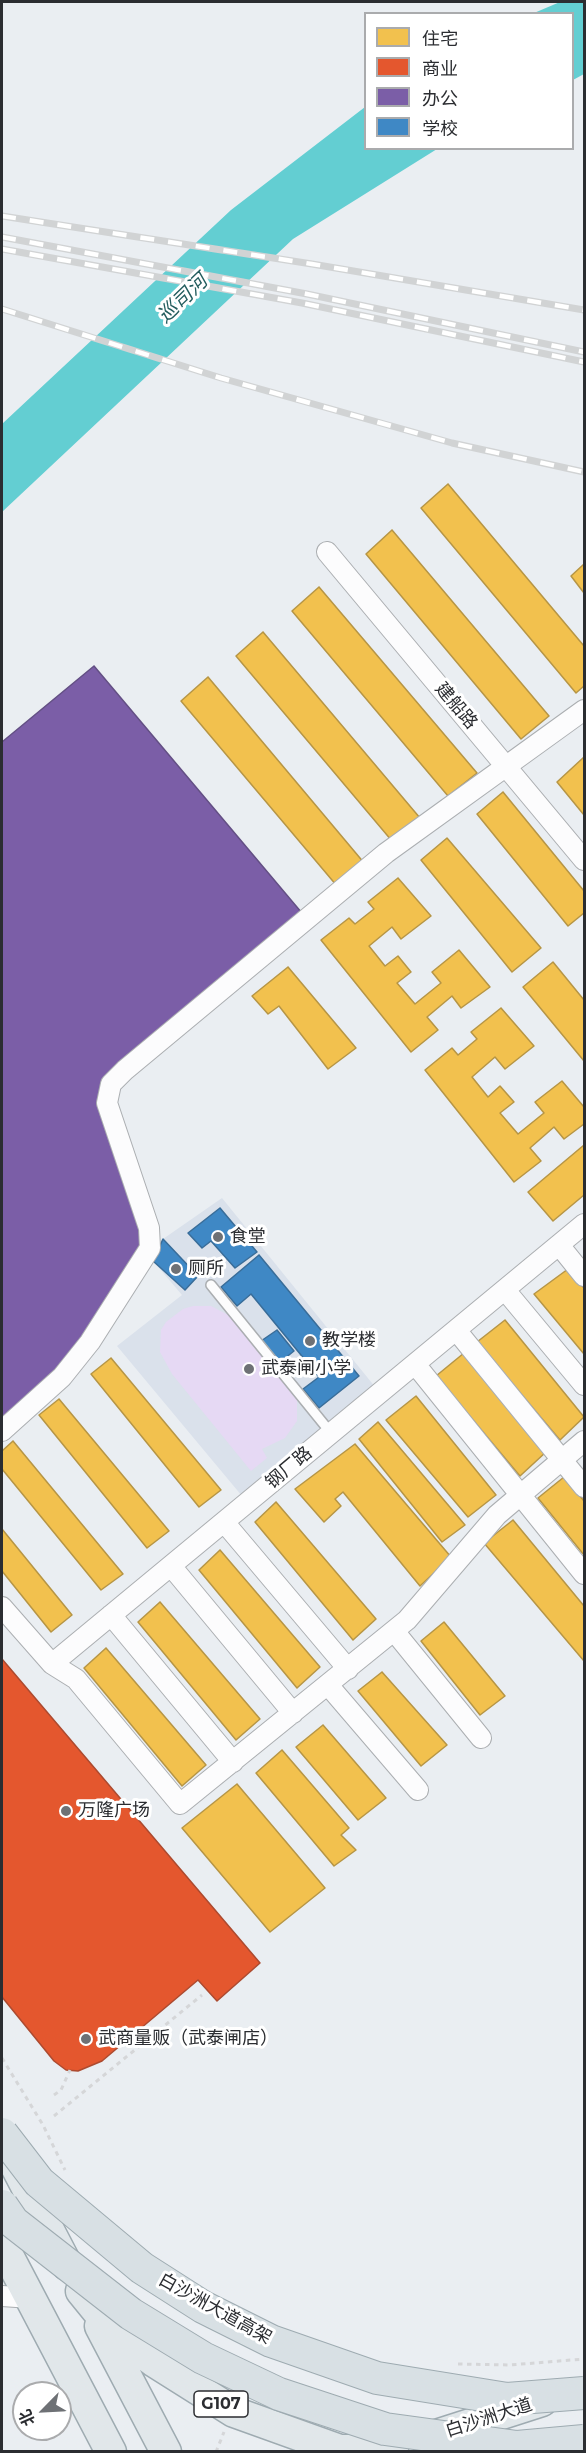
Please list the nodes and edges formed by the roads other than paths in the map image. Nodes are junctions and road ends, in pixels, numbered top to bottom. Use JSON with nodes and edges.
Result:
{"nodes":[{"id":1,"x":327,"y":552,"type":"dead end"},
{"id":2,"x":585,"y":710,"type":"edge"},
{"id":3,"x":507,"y":767,"type":"junction"},
{"id":4,"x":585,"y":860,"type":"edge"},
{"id":5,"x":585,"y":1224,"type":"edge"},
{"id":6,"x":559,"y":1245,"type":"junction"},
{"id":7,"x":585,"y":1276,"type":"edge"},
{"id":8,"x":211,"y":1285,"type":"dead end"},
{"id":9,"x":505,"y":1290,"type":"junction"},
{"id":10,"x":456,"y":1330,"type":"junction"},
{"id":11,"x":415,"y":1364,"type":"junction"},
{"id":12,"x":585,"y":1385,"type":"edge"},
{"id":13,"x":2,"y":1431,"type":"edge"},
{"id":14,"x":331,"y":1433,"type":"junction"},
{"id":15,"x":585,"y":1441,"type":"edge"},
{"id":16,"x":562,"y":1460,"type":"junction"},
{"id":17,"x":585,"y":1487,"type":"edge"},
{"id":18,"x":521,"y":1495,"type":"junction"},
{"id":19,"x":224,"y":1522,"type":"junction"},
{"id":20,"x":171,"y":1566,"type":"junction"},
{"id":21,"x":585,"y":1574,"type":"edge"},
{"id":22,"x":2,"y":1607,"type":"edge"},
{"id":23,"x":111,"y":1615,"type":"junction"},
{"id":24,"x":394,"y":1631,"type":"junction"},
{"id":25,"x":52,"y":1664,"type":"junction"},
{"id":26,"x":348,"y":1669,"type":"junction"},
{"id":27,"x":328,"y":1685,"type":"junction"},
{"id":28,"x":293,"y":1713,"type":"junction"},
{"id":29,"x":481,"y":1738,"type":"dead end"},
{"id":30,"x":233,"y":1762,"type":"junction"},
{"id":31,"x":417,"y":1791,"type":"dead end"},
{"id":32,"x":2,"y":2136,"type":"edge"},
{"id":33,"x":2,"y":2206,"type":"edge"},
{"id":34,"x":2,"y":2244,"type":"edge"},
{"id":35,"x":81,"y":2291,"type":"junction"},
{"id":36,"x":2,"y":2296,"type":"edge"},
{"id":37,"x":31,"y":2298,"type":"junction"},
{"id":38,"x":585,"y":2388,"type":"edge"},
{"id":39,"x":585,"y":2393,"type":"edge"},
{"id":40,"x":585,"y":2441,"type":"edge"},
{"id":41,"x":111,"y":2451,"type":"edge"},
{"id":42,"x":166,"y":2451,"type":"edge"},
{"id":43,"x":391,"y":2451,"type":"edge"}],
"edges":[{"from":1,"to":3,"type":"street","name":"建船路"},
{"from":2,"to":3,"type":"street"},
{"from":3,"to":4,"type":"street","name":"建船路"},
{"from":3,"to":13,"type":"street"},
{"from":5,"to":6,"type":"street","name":"钢厂路"},
{"from":6,"to":7,"type":"street"},
{"from":6,"to":9,"type":"street","name":"钢厂路"},
{"from":8,"to":14,"type":"lane"},
{"from":9,"to":10,"type":"street","name":"钢厂路"},
{"from":9,"to":12,"type":"street"},
{"from":10,"to":11,"type":"street","name":"钢厂路"},
{"from":10,"to":16,"type":"street"},
{"from":11,"to":14,"type":"street","name":"钢厂路"},
{"from":11,"to":18,"type":"street"},
{"from":14,"to":19,"type":"street","name":"钢厂路"},
{"from":15,"to":16,"type":"street"},
{"from":16,"to":17,"type":"street"},
{"from":16,"to":18,"type":"street"},
{"from":18,"to":21,"type":"street"},
{"from":18,"to":24,"type":"street"},
{"from":19,"to":20,"type":"street","name":"钢厂路"},
{"from":19,"to":26,"type":"street"},
{"from":20,"to":23,"type":"street","name":"钢厂路"},
{"from":20,"to":28,"type":"street"},
{"from":22,"to":25,"type":"street"},
{"from":23,"to":25,"type":"street","name":"钢厂路"},
{"from":23,"to":30,"type":"street"},
{"from":24,"to":26,"type":"street"},
{"from":24,"to":29,"type":"street"},
{"from":25,"to":30,"type":"street"},
{"from":26,"to":27,"type":"street"},
{"from":27,"to":28,"type":"street"},
{"from":27,"to":31,"type":"street"},
{"from":28,"to":30,"type":"street"},
{"from":32,"to":35,"type":"main road","name":"白沙洲大道","number":"G107"},
{"from":32,"to":39,"type":"highway","name":"白沙洲大道高架","bridge":true},
{"from":33,"to":40,"type":"highway","bridge":true},
{"from":34,"to":37,"type":"main road"},
{"from":35,"to":42,"type":"main road","name":"白沙洲大道","number":"G107"},
{"from":35,"to":43,"type":"main road","name":"白沙洲大道","number":"G107"},
{"from":36,"to":37,"type":"street"},
{"from":37,"to":41,"type":"main road"},
{"from":38,"to":43,"type":"main road","name":"白沙洲大道","number":"G107"}]}
